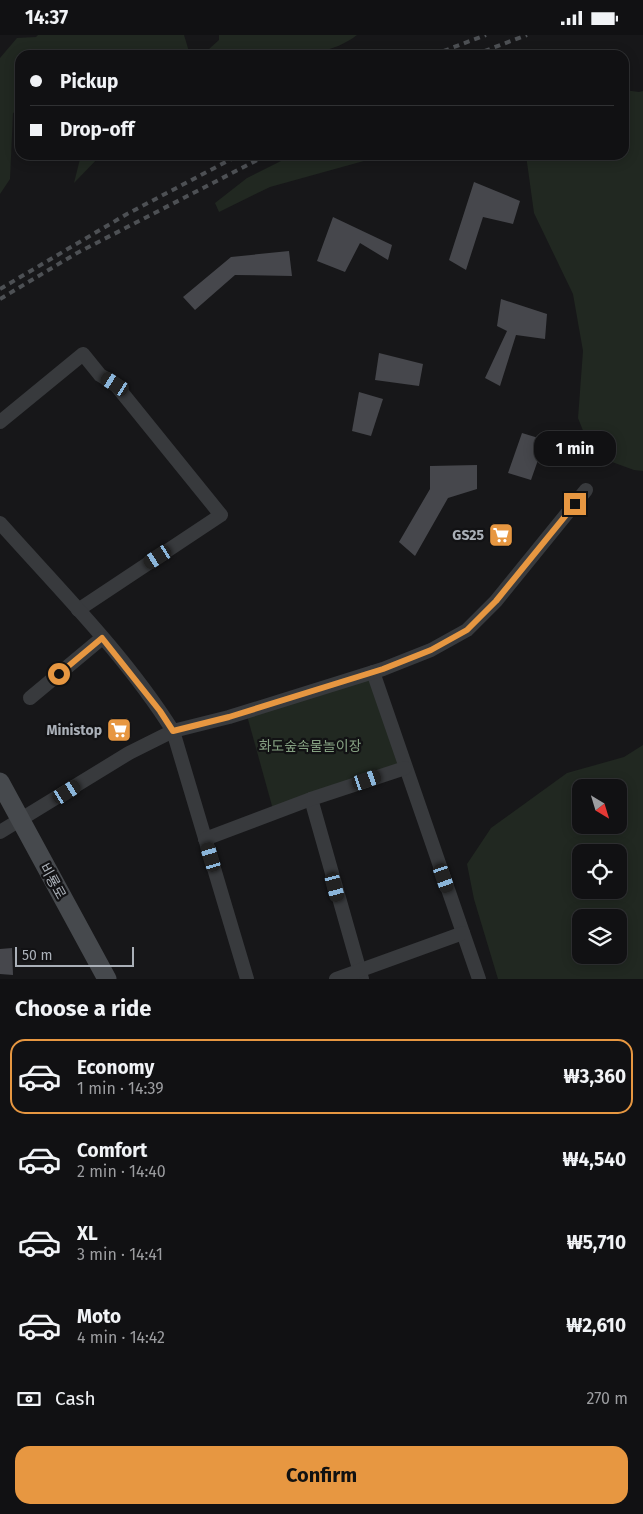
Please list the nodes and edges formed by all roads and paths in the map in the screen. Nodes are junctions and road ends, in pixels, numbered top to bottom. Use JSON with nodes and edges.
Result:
{"nodes":[{"id":1,"x":0,"y":422,"type":"edge"},
{"id":2,"x":586,"y":490,"type":"dead end"},
{"id":3,"x":0,"y":523,"type":"edge"},
{"id":4,"x":78,"y":610,"type":"junction"},
{"id":5,"x":102,"y":638,"type":"junction"},
{"id":6,"x":372,"y":672,"type":"junction"},
{"id":7,"x":30,"y":698,"type":"dead end"},
{"id":8,"x":173,"y":731,"type":"junction"},
{"id":9,"x":405,"y":768,"type":"junction"},
{"id":10,"x":0,"y":782,"type":"edge"},
{"id":11,"x":310,"y":799,"type":"junction"},
{"id":12,"x":20,"y":821,"type":"junction"},
{"id":13,"x":0,"y":832,"type":"edge"},
{"id":14,"x":205,"y":839,"type":"junction"},
{"id":15,"x":463,"y":933,"type":"junction"},
{"id":16,"x":361,"y":975,"type":"edge"},
{"id":17,"x":107,"y":979,"type":"edge"},
{"id":18,"x":247,"y":979,"type":"edge"},
{"id":19,"x":336,"y":979,"type":"edge"},
{"id":20,"x":479,"y":979,"type":"edge"}],
"edges":[{"from":1,"to":4,"type":"street"},
{"from":2,"to":6,"type":"street"},
{"from":3,"to":4,"type":"street"},
{"from":4,"to":5,"type":"street"},
{"from":5,"to":7,"type":"street"},
{"from":5,"to":8,"type":"street"},
{"from":6,"to":8,"type":"street"},
{"from":6,"to":9,"type":"street"},
{"from":8,"to":12,"type":"street"},
{"from":8,"to":14,"type":"street"},
{"from":9,"to":11,"type":"street"},
{"from":9,"to":15,"type":"street"},
{"from":10,"to":12,"type":"street","name":"비룡로"},
{"from":11,"to":14,"type":"street"},
{"from":11,"to":16,"type":"street"},
{"from":12,"to":13,"type":"street"},
{"from":12,"to":17,"type":"street","name":"비룡로"},
{"from":14,"to":18,"type":"street"},
{"from":15,"to":16,"type":"street"},
{"from":15,"to":20,"type":"street"},
{"from":16,"to":19,"type":"street"}]}
